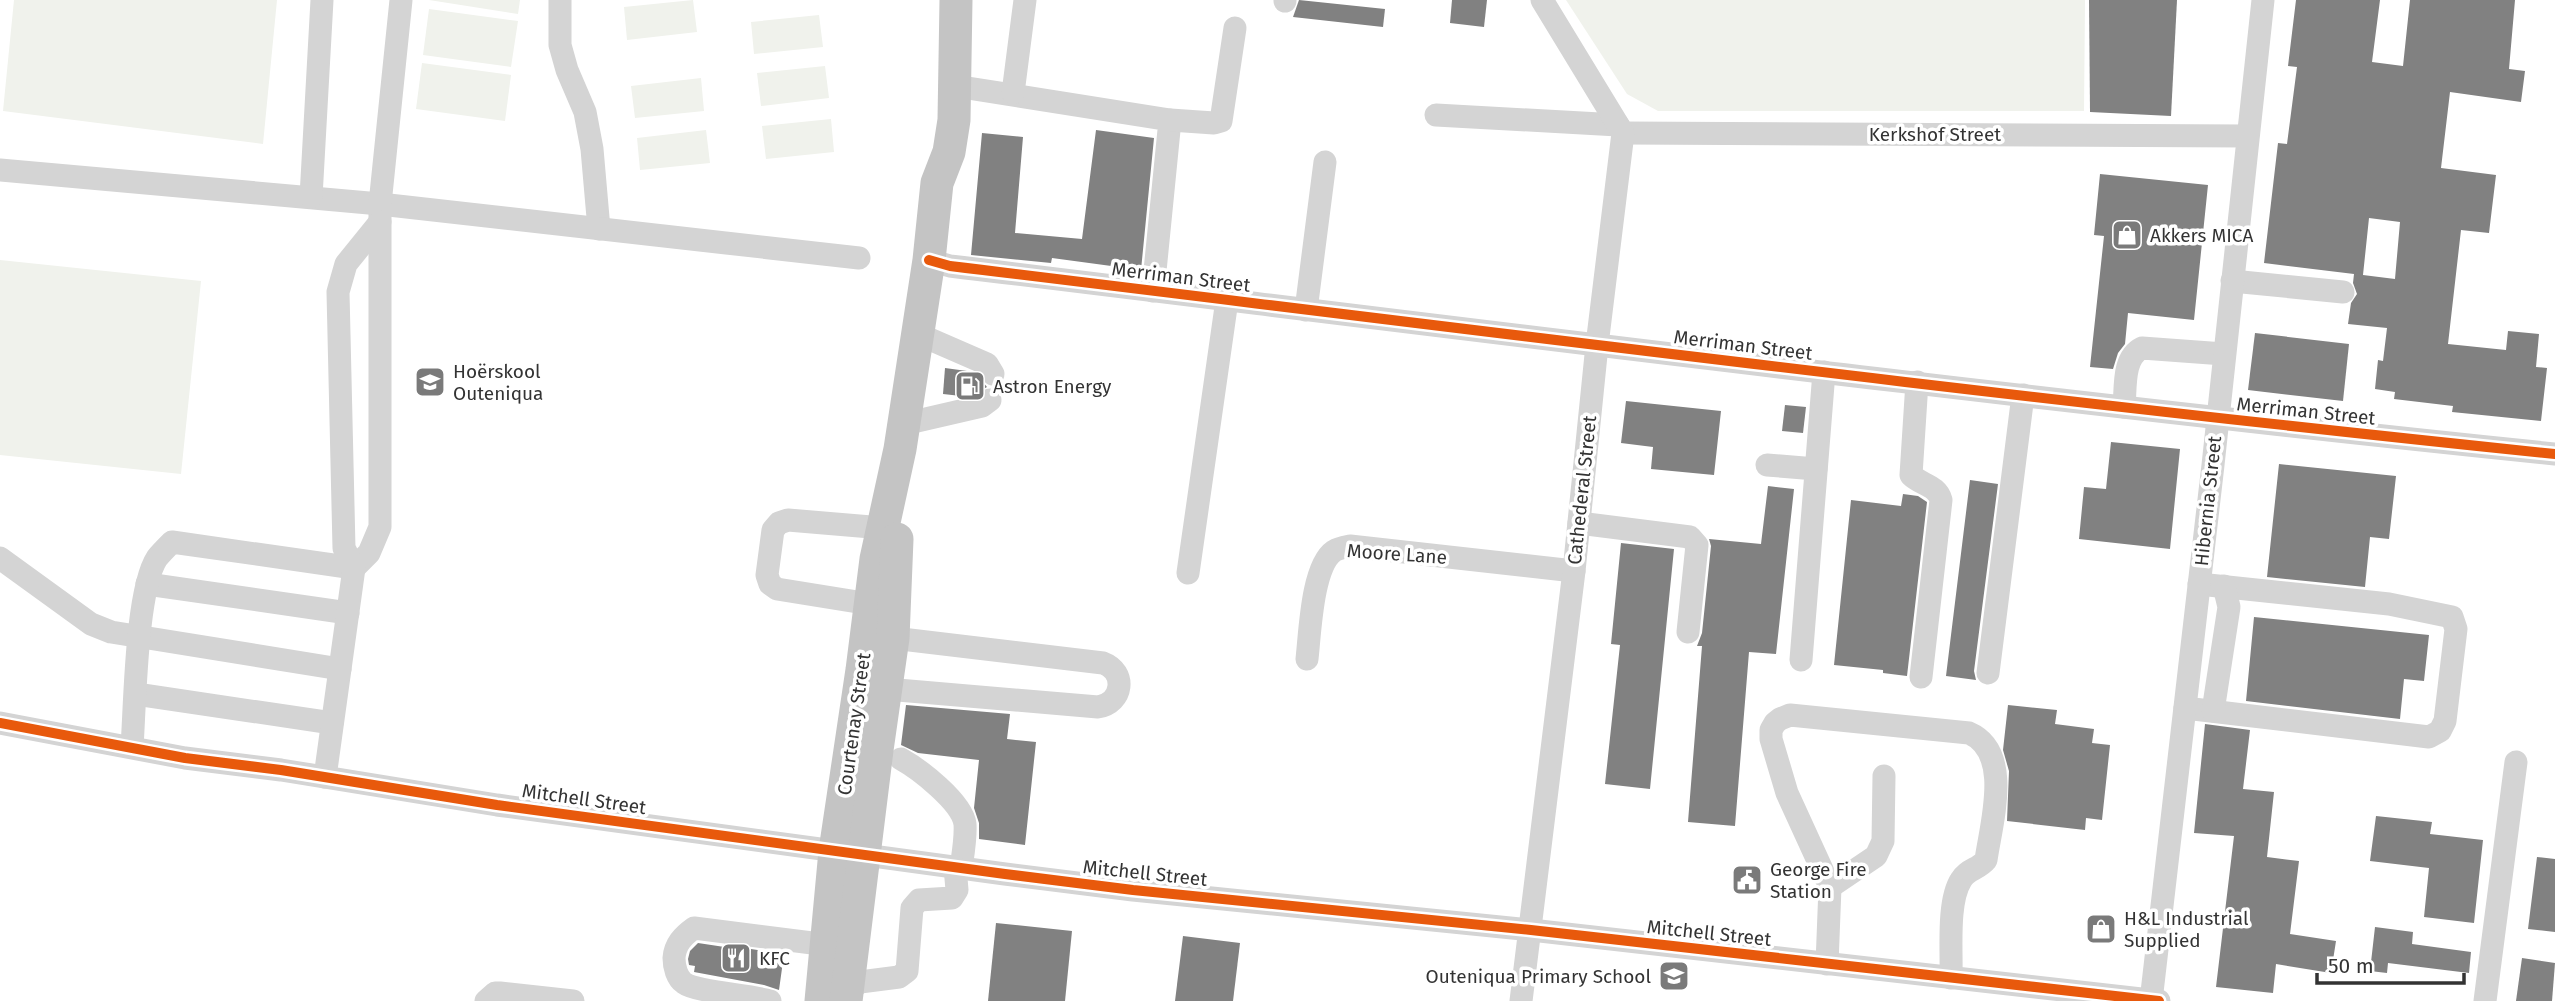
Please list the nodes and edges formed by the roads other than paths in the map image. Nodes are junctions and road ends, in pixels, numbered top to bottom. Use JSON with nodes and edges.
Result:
{"nodes":[{"id":1,"x":322,"y":0,"type":"edge"},
{"id":2,"x":401,"y":0,"type":"edge"},
{"id":3,"x":560,"y":0,"type":"edge"},
{"id":4,"x":934,"y":0,"type":"edge"},
{"id":5,"x":956,"y":0,"type":"edge"},
{"id":6,"x":1024,"y":0,"type":"edge"},
{"id":7,"x":1542,"y":0,"type":"edge"},
{"id":8,"x":2263,"y":0,"type":"edge"},
{"id":9,"x":1235,"y":28,"type":"dead end"},
{"id":10,"x":955,"y":86,"type":"junction"},
{"id":11,"x":1013,"y":93,"type":"junction"},
{"id":12,"x":1436,"y":116,"type":"dead end"},
{"id":13,"x":1170,"y":120,"type":"junction"},
{"id":14,"x":1621,"y":129,"type":"junction"},
{"id":15,"x":2247,"y":136,"type":"junction"},
{"id":16,"x":1325,"y":162,"type":"dead end"},
{"id":17,"x":0,"y":170,"type":"edge"},
{"id":18,"x":937,"y":183,"type":"junction"},
{"id":19,"x":311,"y":197,"type":"junction"},
{"id":20,"x":380,"y":213,"type":"junction"},
{"id":21,"x":599,"y":229,"type":"junction"},
{"id":22,"x":859,"y":258,"type":"dead end"},
{"id":23,"x":929,"y":260,"type":"junction"},
{"id":24,"x":2232,"y":281,"type":"junction"},
{"id":25,"x":1153,"y":291,"type":"junction"},
{"id":26,"x":2343,"y":292,"type":"dead end"},
{"id":27,"x":1227,"y":300,"type":"junction"},
{"id":28,"x":1306,"y":310,"type":"junction"},
{"id":29,"x":918,"y":334,"type":"junction"},
{"id":30,"x":1597,"y":345,"type":"junction"},
{"id":31,"x":2224,"y":354,"type":"junction"},
{"id":32,"x":1824,"y":372,"type":"junction"},
{"id":33,"x":993,"y":374,"type":"dead end"},
{"id":34,"x":1917,"y":382,"type":"junction"},
{"id":35,"x":2023,"y":395,"type":"junction"},
{"id":36,"x":990,"y":400,"type":"dead end"},
{"id":37,"x":2124,"y":407,"type":"junction"},
{"id":38,"x":2217,"y":419,"type":"junction"},
{"id":39,"x":902,"y":437,"type":"junction"},
{"id":40,"x":2555,"y":454,"type":"edge"},
{"id":41,"x":1767,"y":465,"type":"dead end"},
{"id":42,"x":1816,"y":469,"type":"junction"},
{"id":43,"x":1578,"y":523,"type":"junction"},
{"id":44,"x":883,"y":528,"type":"junction"},
{"id":45,"x":0,"y":558,"type":"edge"},
{"id":46,"x":354,"y":568,"type":"junction"},
{"id":47,"x":1574,"y":571,"type":"junction"},
{"id":48,"x":1188,"y":573,"type":"dead end"},
{"id":49,"x":147,"y":583,"type":"junction"},
{"id":50,"x":2199,"y":584,"type":"junction"},
{"id":51,"x":2224,"y":586,"type":"junction"},
{"id":52,"x":870,"y":604,"type":"junction"},
{"id":53,"x":348,"y":613,"type":"junction"},
{"id":54,"x":1688,"y":632,"type":"dead end"},
{"id":55,"x":140,"y":636,"type":"junction"},
{"id":56,"x":893,"y":638,"type":"junction"},
{"id":57,"x":1307,"y":659,"type":"dead end"},
{"id":58,"x":1801,"y":660,"type":"dead end"},
{"id":59,"x":340,"y":669,"type":"junction"},
{"id":60,"x":1988,"y":673,"type":"dead end"},
{"id":61,"x":1921,"y":677,"type":"dead end"},
{"id":62,"x":886,"y":689,"type":"junction"},
{"id":63,"x":136,"y":694,"type":"junction"},
{"id":64,"x":2185,"y":708,"type":"junction"},
{"id":65,"x":2213,"y":711,"type":"junction"},
{"id":66,"x":0,"y":723,"type":"edge"},
{"id":67,"x":332,"y":723,"type":"junction"},
{"id":68,"x":0,"y":738,"type":"edge"},
{"id":69,"x":132,"y":747,"type":"junction"},
{"id":70,"x":901,"y":759,"type":"dead end"},
{"id":71,"x":2516,"y":762,"type":"dead end"},
{"id":72,"x":1884,"y":776,"type":"dead end"},
{"id":73,"x":325,"y":777,"type":"junction"},
{"id":74,"x":849,"y":852,"type":"junction"},
{"id":75,"x":958,"y":867,"type":"junction"},
{"id":76,"x":1830,"y":887,"type":"junction"},
{"id":77,"x":1531,"y":930,"type":"junction"},
{"id":78,"x":828,"y":945,"type":"junction"},
{"id":79,"x":1827,"y":964,"type":"junction"},
{"id":80,"x":1951,"y":978,"type":"junction"},
{"id":81,"x":838,"y":998,"type":"edge"},
{"id":82,"x":486,"y":1001,"type":"edge"},
{"id":83,"x":573,"y":1001,"type":"edge"},
{"id":84,"x":770,"y":1001,"type":"edge"},
{"id":85,"x":1521,"y":1001,"type":"edge"},
{"id":86,"x":2151,"y":1001,"type":"edge"},
{"id":87,"x":2159,"y":1001,"type":"edge"},
{"id":88,"x":2485,"y":1001,"type":"edge"}],
"edges":[{"from":1,"to":19,"type":"street"},
{"from":2,"to":20,"type":"street"},
{"from":3,"to":21,"type":"street"},
{"from":4,"to":18,"type":"highway","name":"Courtenay Street"},
{"from":5,"to":10,"type":"highway","name":"Courtenay Street"},
{"from":6,"to":11,"type":"street"},
{"from":7,"to":14,"type":"street"},
{"from":8,"to":15,"type":"street","name":"Hibernia Street"},
{"from":9,"to":13,"type":"street"},
{"from":10,"to":11,"type":"street"},
{"from":10,"to":18,"type":"highway","name":"Courtenay Street"},
{"from":11,"to":13,"type":"street"},
{"from":12,"to":14,"type":"street","name":"Kerkshof Street"},
{"from":13,"to":25,"type":"street"},
{"from":14,"to":15,"type":"street","name":"Kerkshof Street"},
{"from":14,"to":30,"type":"street","name":"Cathederal Street"},
{"from":15,"to":24,"type":"street","name":"Hibernia Street"},
{"from":16,"to":28,"type":"street"},
{"from":17,"to":19,"type":"street"},
{"from":18,"to":23,"type":"highway","name":"Courtenay Street"},
{"from":19,"to":20,"type":"street"},
{"from":20,"to":21,"type":"street"},
{"from":20,"to":46,"type":"street"},
{"from":20,"to":46,"type":"street"},
{"from":21,"to":22,"type":"street"},
{"from":23,"to":25,"type":"street","name":"Merriman Street"},
{"from":23,"to":29,"type":"highway","name":"Courtenay Street"},
{"from":24,"to":26,"type":"street"},
{"from":24,"to":31,"type":"street","name":"Hibernia Street"},
{"from":25,"to":27,"type":"street","name":"Merriman Street"},
{"from":27,"to":28,"type":"street","name":"Merriman Street"},
{"from":27,"to":48,"type":"street"},
{"from":28,"to":30,"type":"street","name":"Merriman Street"},
{"from":29,"to":33,"type":"street"},
{"from":29,"to":39,"type":"highway","name":"Courtenay Street"},
{"from":30,"to":32,"type":"street","name":"Merriman Street"},
{"from":30,"to":43,"type":"street","name":"Cathederal Street"},
{"from":31,"to":37,"type":"street"},
{"from":31,"to":38,"type":"street","name":"Hibernia Street"},
{"from":32,"to":34,"type":"street","name":"Merriman Street"},
{"from":32,"to":42,"type":"street"},
{"from":34,"to":35,"type":"street","name":"Merriman Street"},
{"from":34,"to":61,"type":"street"},
{"from":35,"to":37,"type":"street","name":"Merriman Street"},
{"from":35,"to":60,"type":"street"},
{"from":36,"to":39,"type":"street"},
{"from":37,"to":38,"type":"street","name":"Merriman Street"},
{"from":38,"to":40,"type":"street","name":"Merriman Street"},
{"from":38,"to":50,"type":"street","name":"Hibernia Street"},
{"from":39,"to":44,"type":"highway","name":"Courtenay Street"},
{"from":39,"to":56,"type":"highway","name":"Courtenay Street"},
{"from":41,"to":42,"type":"street"},
{"from":42,"to":58,"type":"street"},
{"from":43,"to":47,"type":"street","name":"Cathederal Street"},
{"from":43,"to":54,"type":"street"},
{"from":44,"to":52,"type":"highway","name":"Courtenay Street"},
{"from":44,"to":52,"type":"street"},
{"from":45,"to":55,"type":"street"},
{"from":46,"to":49,"type":"street"},
{"from":46,"to":53,"type":"street"},
{"from":47,"to":57,"type":"street","name":"Moore Lane"},
{"from":47,"to":77,"type":"street","name":"Cathederal Street"},
{"from":49,"to":53,"type":"street"},
{"from":49,"to":55,"type":"street"},
{"from":50,"to":51,"type":"street"},
{"from":50,"to":64,"type":"street","name":"Hibernia Street"},
{"from":51,"to":65,"type":"street"},
{"from":51,"to":65,"type":"street"},
{"from":52,"to":74,"type":"highway","name":"Courtenay Street"},
{"from":53,"to":59,"type":"street"},
{"from":55,"to":59,"type":"street"},
{"from":55,"to":63,"type":"street"},
{"from":56,"to":62,"type":"highway","name":"Courtenay Street"},
{"from":56,"to":62,"type":"street"},
{"from":59,"to":67,"type":"street"},
{"from":62,"to":74,"type":"highway","name":"Courtenay Street"},
{"from":63,"to":67,"type":"street"},
{"from":63,"to":69,"type":"street"},
{"from":64,"to":65,"type":"street"},
{"from":64,"to":86,"type":"street","name":"Hibernia Street"},
{"from":66,"to":69,"type":"street","name":"Mitchell Street"},
{"from":67,"to":73,"type":"street"},
{"from":68,"to":69,"type":"street","name":"Mitchell Street"},
{"from":69,"to":73,"type":"street","name":"Mitchell Street"},
{"from":70,"to":75,"type":"street"},
{"from":71,"to":88,"type":"street"},
{"from":72,"to":76,"type":"street"},
{"from":73,"to":74,"type":"street","name":"Mitchell Street"},
{"from":74,"to":75,"type":"street","name":"Mitchell Street"},
{"from":74,"to":78,"type":"highway","name":"Courtenay Street"},
{"from":74,"to":81,"type":"highway","name":"Courtenay Street"},
{"from":75,"to":77,"type":"street","name":"Mitchell Street"},
{"from":75,"to":81,"type":"street"},
{"from":76,"to":79,"type":"street"},
{"from":76,"to":80,"type":"street"},
{"from":77,"to":79,"type":"street","name":"Mitchell Street"},
{"from":77,"to":85,"type":"street","name":"Cathederal Street"},
{"from":78,"to":81,"type":"highway","name":"Courtenay Street"},
{"from":78,"to":84,"type":"street"},
{"from":79,"to":80,"type":"street","name":"Mitchell Street"},
{"from":80,"to":86,"type":"street","name":"Mitchell Street"},
{"from":82,"to":83,"type":"street"},
{"from":86,"to":87,"type":"street","name":"Mitchell Street"}]}
